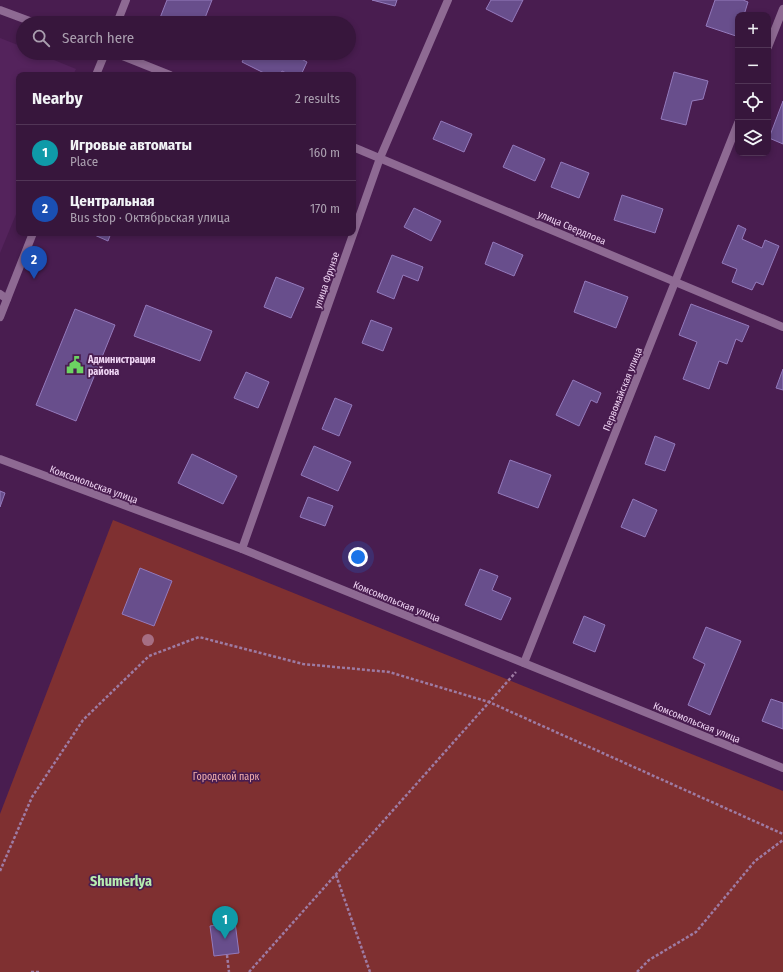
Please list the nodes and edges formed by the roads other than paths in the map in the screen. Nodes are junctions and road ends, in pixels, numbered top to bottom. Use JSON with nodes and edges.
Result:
{"nodes":[{"id":1,"x":126,"y":0,"type":"edge"},
{"id":2,"x":448,"y":0,"type":"edge"},
{"id":3,"x":783,"y":9,"type":"edge"},
{"id":4,"x":0,"y":10,"type":"edge"},
{"id":5,"x":16,"y":16,"type":"edge"},
{"id":6,"x":120,"y":16,"type":"edge"},
{"id":7,"x":771,"y":39,"type":"edge"},
{"id":8,"x":102,"y":60,"type":"edge"},
{"id":9,"x":132,"y":60,"type":"edge"},
{"id":10,"x":97,"y":72,"type":"edge"},
{"id":11,"x":162,"y":72,"type":"edge"},
{"id":12,"x":735,"y":131,"type":"edge"},
{"id":13,"x":356,"y":148,"type":"edge"},
{"id":14,"x":380,"y":158,"type":"junction"},
{"id":15,"x":356,"y":226,"type":"edge"},
{"id":16,"x":33,"y":236,"type":"edge"},
{"id":17,"x":352,"y":236,"type":"edge"},
{"id":18,"x":675,"y":281,"type":"junction"},
{"id":19,"x":4,"y":296,"type":"edge"},
{"id":20,"x":0,"y":317,"type":"edge"},
{"id":21,"x":783,"y":327,"type":"edge"},
{"id":22,"x":0,"y":459,"type":"edge"},
{"id":23,"x":242,"y":549,"type":"junction"},
{"id":24,"x":524,"y":663,"type":"junction"},
{"id":25,"x":783,"y":768,"type":"edge"}],
"edges":[{"from":1,"to":6,"type":"street"},
{"from":2,"to":14,"type":"street","name":"улица Фрунзе"},
{"from":3,"to":7,"type":"street"},
{"from":4,"to":5,"type":"street"},
{"from":8,"to":10,"type":"street"},
{"from":9,"to":11,"type":"street"},
{"from":12,"to":18,"type":"street","name":"Первомайская улица"},
{"from":13,"to":14,"type":"street","name":"улица Свердлова"},
{"from":14,"to":15,"type":"street","name":"улица Фрунзе"},
{"from":14,"to":18,"type":"street","name":"улица Свердлова"},
{"from":16,"to":19,"type":"street"},
{"from":17,"to":23,"type":"street","name":"улица Фрунзе"},
{"from":18,"to":21,"type":"street","name":"улица Свердлова"},
{"from":18,"to":24,"type":"street","name":"Первомайская улица"},
{"from":19,"to":20,"type":"street"},
{"from":22,"to":23,"type":"street","name":"Комсомольская улица"},
{"from":23,"to":24,"type":"street","name":"Комсомольская улица"},
{"from":24,"to":25,"type":"street","name":"Комсомольская улица"}]}
